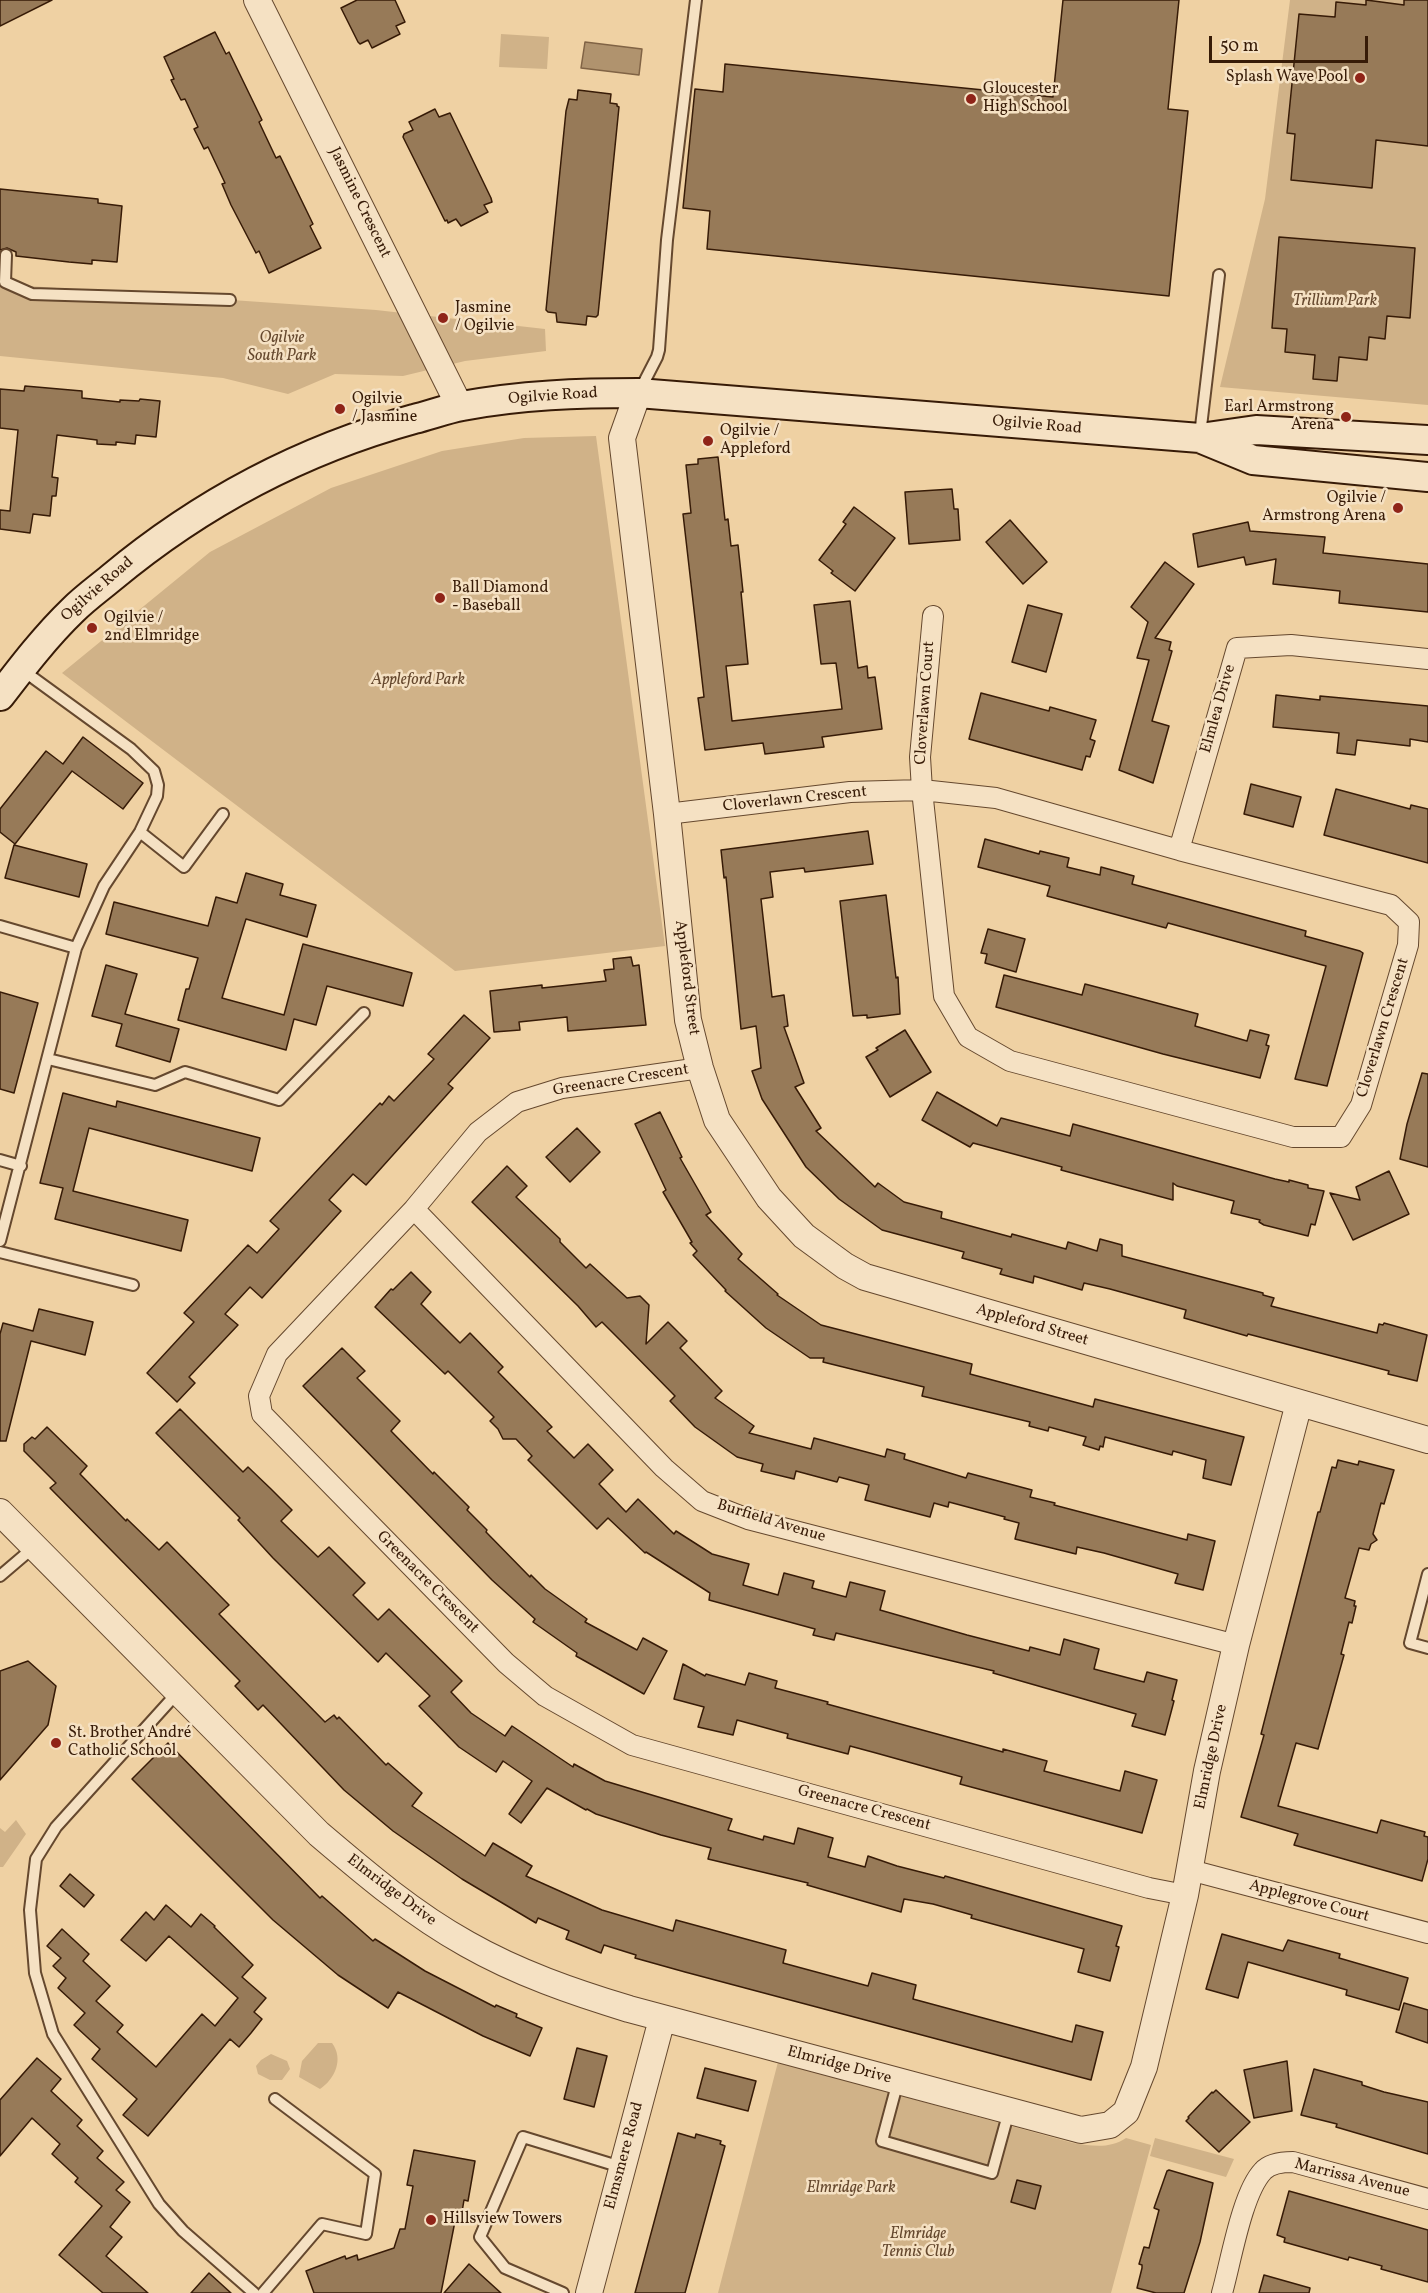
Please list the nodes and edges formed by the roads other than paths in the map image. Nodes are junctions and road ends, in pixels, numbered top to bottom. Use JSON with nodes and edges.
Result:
{"nodes":[{"id":1,"x":258,"y":0,"type":"edge"},
{"id":2,"x":696,"y":0,"type":"edge"},
{"id":3,"x":6,"y":255,"type":"dead end"},
{"id":4,"x":1219,"y":275,"type":"dead end"},
{"id":5,"x":231,"y":300,"type":"dead end"},
{"id":6,"x":638,"y":393,"type":"junction"},
{"id":7,"x":460,"y":407,"type":"junction"},
{"id":8,"x":1200,"y":438,"type":"junction"},
{"id":9,"x":1428,"y":440,"type":"edge"},
{"id":10,"x":1428,"y":477,"type":"edge"},
{"id":11,"x":933,"y":616,"type":"dead end"},
{"id":12,"x":1428,"y":659,"type":"edge"},
{"id":13,"x":21,"y":669,"type":"junction"},
{"id":14,"x":0,"y":696,"type":"edge"},
{"id":15,"x":922,"y":790,"type":"junction"},
{"id":16,"x":223,"y":814,"type":"dead end"},
{"id":17,"x":668,"y":814,"type":"junction"},
{"id":18,"x":140,"y":832,"type":"junction"},
{"id":19,"x":1179,"y":850,"type":"junction"},
{"id":20,"x":0,"y":926,"type":"edge"},
{"id":21,"x":76,"y":948,"type":"junction"},
{"id":22,"x":364,"y":1013,"type":"dead end"},
{"id":23,"x":48,"y":1059,"type":"junction"},
{"id":24,"x":700,"y":1068,"type":"junction"},
{"id":25,"x":0,"y":1160,"type":"edge"},
{"id":26,"x":21,"y":1166,"type":"junction"},
{"id":27,"x":414,"y":1209,"type":"junction"},
{"id":28,"x":0,"y":1241,"type":"edge"},
{"id":29,"x":0,"y":1252,"type":"edge"},
{"id":30,"x":133,"y":1285,"type":"dead end"},
{"id":31,"x":1299,"y":1403,"type":"junction"},
{"id":32,"x":1428,"y":1440,"type":"edge"},
{"id":33,"x":0,"y":1512,"type":"edge"},
{"id":34,"x":34,"y":1547,"type":"junction"},
{"id":35,"x":1428,"y":1574,"type":"edge"},
{"id":36,"x":0,"y":1575,"type":"edge"},
{"id":37,"x":1426,"y":1593,"type":"edge"},
{"id":38,"x":1236,"y":1645,"type":"junction"},
{"id":39,"x":1428,"y":1648,"type":"edge"},
{"id":40,"x":178,"y":1692,"type":"junction"},
{"id":41,"x":1187,"y":1883,"type":"junction"},
{"id":42,"x":1428,"y":1933,"type":"edge"},
{"id":43,"x":662,"y":2019,"type":"junction"},
{"id":44,"x":898,"y":2081,"type":"junction"},
{"id":45,"x":275,"y":2099,"type":"dead end"},
{"id":46,"x":1009,"y":2110,"type":"junction"},
{"id":47,"x":621,"y":2167,"type":"junction"},
{"id":48,"x":1428,"y":2199,"type":"edge"},
{"id":49,"x":255,"y":2293,"type":"edge"},
{"id":50,"x":263,"y":2293,"type":"edge"},
{"id":51,"x":563,"y":2293,"type":"edge"},
{"id":52,"x":589,"y":2293,"type":"edge"},
{"id":53,"x":1222,"y":2293,"type":"edge"}],
"edges":[{"from":1,"to":7,"type":"street","name":"Jasmine Crescent"},
{"from":2,"to":6,"type":"lane"},
{"from":3,"to":5,"type":"lane"},
{"from":4,"to":8,"type":"lane"},
{"from":6,"to":7,"type":"main road","name":"Ogilvie Road"},
{"from":6,"to":8,"type":"main road","name":"Ogilvie Road"},
{"from":6,"to":17,"type":"street","name":"Appleford Street"},
{"from":7,"to":13,"type":"main road","name":"Ogilvie Road"},
{"from":8,"to":9,"type":"main road","name":"Ogilvie Road"},
{"from":8,"to":10,"type":"main road","name":"Ogilvie Road"},
{"from":11,"to":15,"type":"street","name":"Cloverlawn Court"},
{"from":12,"to":19,"type":"street","name":"Elmlea Drive"},
{"from":13,"to":14,"type":"main road","name":"Ogilvie Road"},
{"from":13,"to":18,"type":"lane"},
{"from":15,"to":17,"type":"street","name":"Cloverlawn Crescent"},
{"from":15,"to":19,"type":"street","name":"Cloverlawn Crescent"},
{"from":15,"to":19,"type":"street","name":"Cloverlawn Crescent"},
{"from":16,"to":18,"type":"lane"},
{"from":17,"to":24,"type":"street","name":"Appleford Street"},
{"from":18,"to":21,"type":"lane"},
{"from":20,"to":21,"type":"lane"},
{"from":21,"to":23,"type":"lane"},
{"from":22,"to":23,"type":"lane"},
{"from":23,"to":26,"type":"lane"},
{"from":24,"to":27,"type":"street","name":"Greenacre Crescent"},
{"from":24,"to":31,"type":"street","name":"Appleford Street"},
{"from":25,"to":26,"type":"lane"},
{"from":26,"to":28,"type":"lane"},
{"from":27,"to":38,"type":"street","name":"Burfield Avenue"},
{"from":27,"to":41,"type":"street","name":"Greenacre Crescent"},
{"from":29,"to":30,"type":"lane"},
{"from":31,"to":32,"type":"street","name":"Appleford Street"},
{"from":31,"to":38,"type":"street","name":"Elmridge Drive"},
{"from":33,"to":34,"type":"street","name":"Elmridge Drive"},
{"from":34,"to":36,"type":"lane"},
{"from":34,"to":40,"type":"street","name":"Elmridge Drive"},
{"from":35,"to":37,"type":"lane"},
{"from":37,"to":39,"type":"lane"},
{"from":38,"to":41,"type":"street","name":"Elmridge Drive"},
{"from":40,"to":43,"type":"street","name":"Elmridge Drive"},
{"from":40,"to":49,"type":"lane"},
{"from":41,"to":42,"type":"street","name":"Applegrove Court"},
{"from":41,"to":46,"type":"street","name":"Elmridge Drive"},
{"from":43,"to":44,"type":"street","name":"Elmridge Drive"},
{"from":43,"to":47,"type":"street","name":"Elmsmere Road"},
{"from":44,"to":46,"type":"street","name":"Elmridge Drive"},
{"from":44,"to":46,"type":"lane"},
{"from":45,"to":50,"type":"lane"},
{"from":47,"to":51,"type":"lane"},
{"from":47,"to":52,"type":"street","name":"Elmsmere Road"},
{"from":48,"to":53,"type":"street","name":"Marrissa Avenue"}]}
